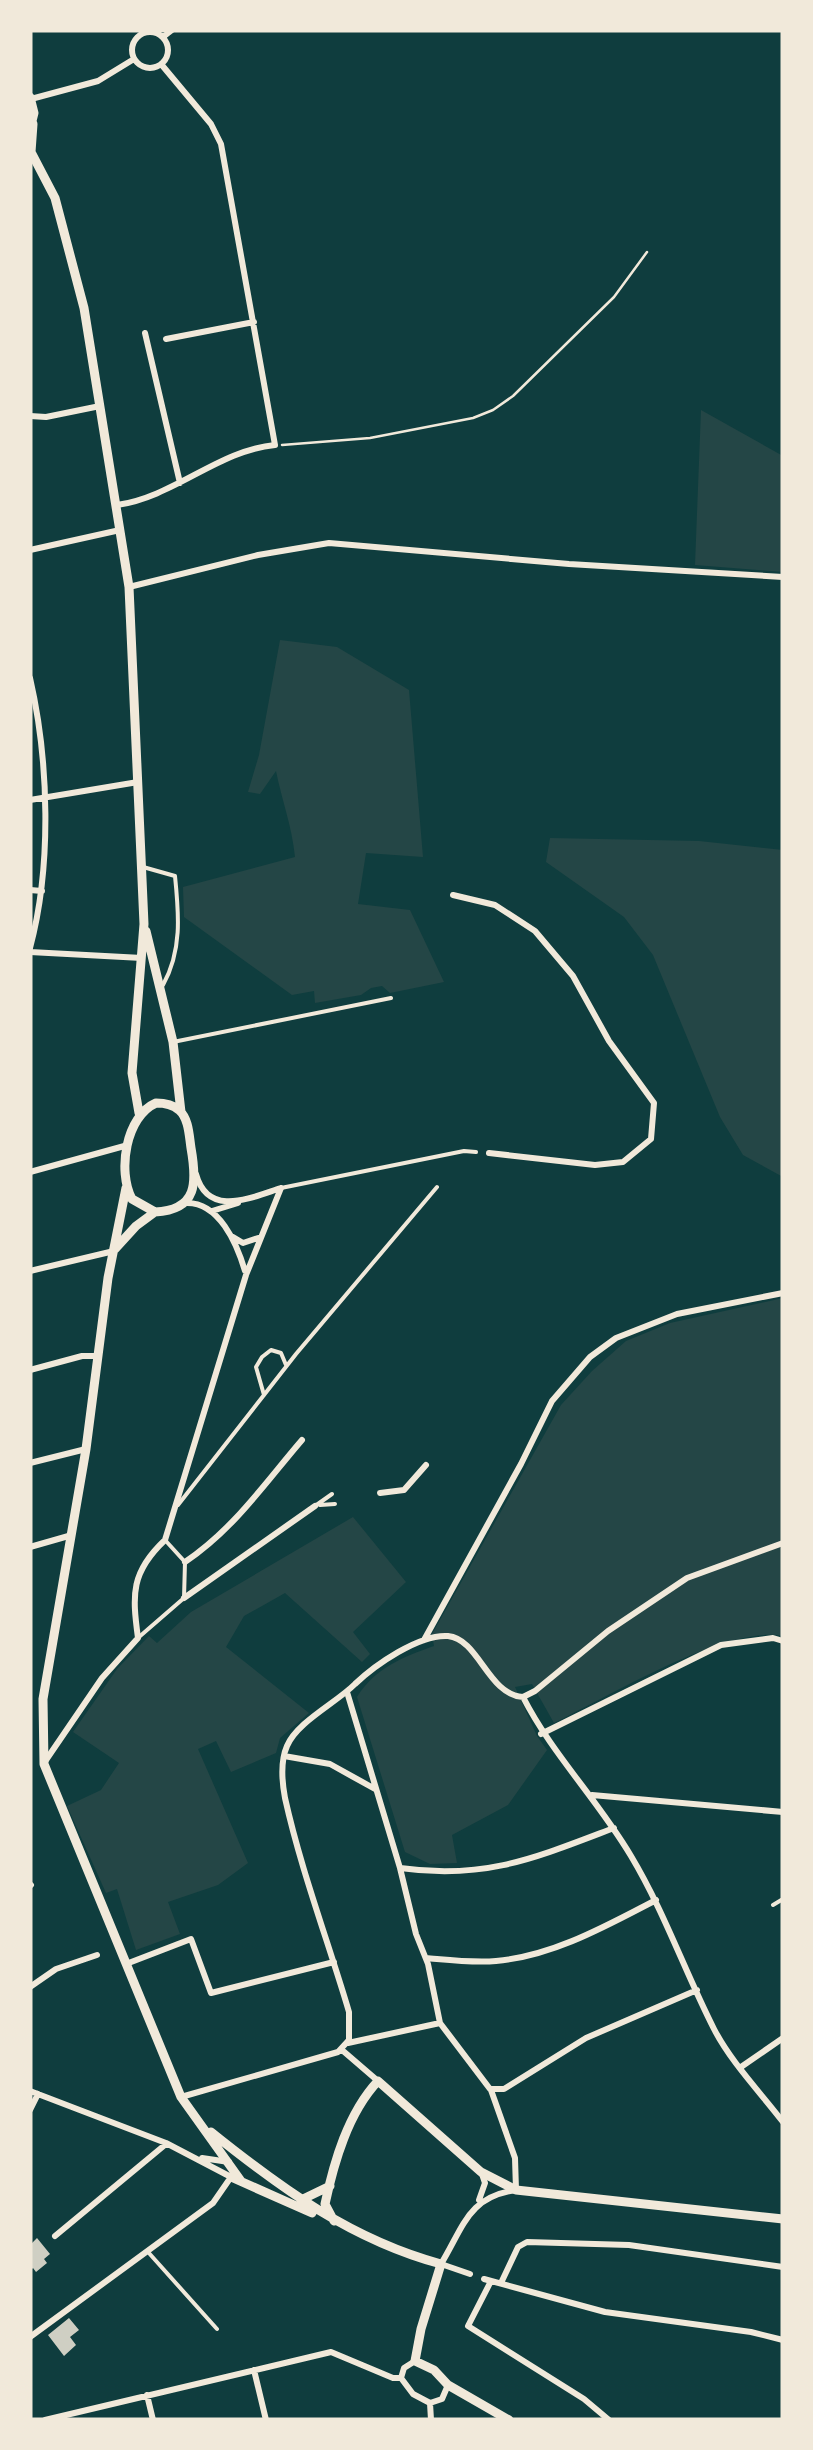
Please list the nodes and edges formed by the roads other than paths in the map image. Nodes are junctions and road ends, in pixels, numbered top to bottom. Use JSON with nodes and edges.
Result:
{"nodes":[{"id":1,"x":172,"y":30,"type":"edge"},
{"id":2,"x":136,"y":33,"type":"edge"},
{"id":3,"x":163,"y":38,"type":"junction"},
{"id":4,"x":134,"y":60,"type":"junction"},
{"id":5,"x":162,"y":64,"type":"junction"},
{"id":6,"x":31,"y":98,"type":"edge"},
{"id":7,"x":31,"y":127,"type":"edge"},
{"id":8,"x":34,"y":167,"type":"edge"},
{"id":9,"x":254,"y":322,"type":"junction"},
{"id":10,"x":146,"y":334,"type":"dead end"},
{"id":11,"x":166,"y":339,"type":"dead end"},
{"id":12,"x":101,"y":406,"type":"junction"},
{"id":13,"x":30,"y":416,"type":"edge"},
{"id":14,"x":180,"y":483,"type":"junction"},
{"id":15,"x":118,"y":505,"type":"junction"},
{"id":16,"x":121,"y":530,"type":"junction"},
{"id":17,"x":30,"y":550,"type":"edge"},
{"id":18,"x":783,"y":577,"type":"edge"},
{"id":19,"x":129,"y":586,"type":"junction"},
{"id":20,"x":30,"y":678,"type":"edge"},
{"id":21,"x":138,"y":782,"type":"junction"},
{"id":22,"x":43,"y":798,"type":"junction"},
{"id":23,"x":30,"y":800,"type":"edge"},
{"id":24,"x":142,"y":866,"type":"junction"},
{"id":25,"x":30,"y":890,"type":"edge"},
{"id":26,"x":42,"y":891,"type":"junction"},
{"id":27,"x":453,"y":895,"type":"dead end"},
{"id":28,"x":144,"y":924,"type":"junction"},
{"id":29,"x":30,"y":950,"type":"edge"},
{"id":30,"x":142,"y":958,"type":"junction"},
{"id":31,"x":160,"y":990,"type":"junction"},
{"id":32,"x":392,"y":998,"type":"dead end"},
{"id":33,"x":174,"y":1042,"type":"junction"},
{"id":34,"x":139,"y":1112,"type":"junction"},
{"id":35,"x":181,"y":1112,"type":"junction"},
{"id":36,"x":128,"y":1145,"type":"junction"},
{"id":37,"x":476,"y":1152,"type":"dead end"},
{"id":38,"x":489,"y":1153,"type":"dead end"},
{"id":39,"x":195,"y":1168,"type":"junction"},
{"id":40,"x":30,"y":1172,"type":"edge"},
{"id":41,"x":437,"y":1187,"type":"dead end"},
{"id":42,"x":126,"y":1188,"type":"junction"},
{"id":43,"x":281,"y":1188,"type":"junction"},
{"id":44,"x":243,"y":1201,"type":"junction"},
{"id":45,"x":180,"y":1206,"type":"junction"},
{"id":46,"x":211,"y":1211,"type":"junction"},
{"id":47,"x":155,"y":1212,"type":"junction"},
{"id":48,"x":232,"y":1237,"type":"junction"},
{"id":49,"x":259,"y":1238,"type":"junction"},
{"id":50,"x":114,"y":1251,"type":"junction"},
{"id":51,"x":30,"y":1271,"type":"edge"},
{"id":52,"x":246,"y":1274,"type":"junction"},
{"id":53,"x":783,"y":1293,"type":"edge"},
{"id":54,"x":97,"y":1356,"type":"junction"},
{"id":55,"x":287,"y":1366,"type":"junction"},
{"id":56,"x":30,"y":1370,"type":"edge"},
{"id":57,"x":264,"y":1395,"type":"junction"},
{"id":58,"x":302,"y":1440,"type":"dead end"},
{"id":59,"x":86,"y":1449,"type":"junction"},
{"id":60,"x":30,"y":1463,"type":"edge"},
{"id":61,"x":426,"y":1465,"type":"dead end"},
{"id":62,"x":380,"y":1492,"type":"dead end"},
{"id":63,"x":332,"y":1494,"type":"dead end"},
{"id":64,"x":335,"y":1504,"type":"dead end"},
{"id":65,"x":315,"y":1506,"type":"junction"},
{"id":66,"x":174,"y":1510,"type":"junction"},
{"id":67,"x":72,"y":1535,"type":"junction"},
{"id":68,"x":165,"y":1540,"type":"junction"},
{"id":69,"x":783,"y":1543,"type":"edge"},
{"id":70,"x":30,"y":1547,"type":"edge"},
{"id":71,"x":185,"y":1562,"type":"junction"},
{"id":72,"x":184,"y":1598,"type":"junction"},
{"id":73,"x":138,"y":1638,"type":"junction"},
{"id":74,"x":783,"y":1641,"type":"edge"},
{"id":75,"x":424,"y":1642,"type":"junction"},
{"id":76,"x":347,"y":1692,"type":"junction"},
{"id":77,"x":523,"y":1697,"type":"junction"},
{"id":78,"x":541,"y":1734,"type":"junction"},
{"id":79,"x":284,"y":1756,"type":"junction"},
{"id":80,"x":44,"y":1764,"type":"junction"},
{"id":81,"x":375,"y":1789,"type":"junction"},
{"id":82,"x":590,"y":1795,"type":"junction"},
{"id":83,"x":783,"y":1812,"type":"edge"},
{"id":84,"x":614,"y":1828,"type":"junction"},
{"id":85,"x":400,"y":1868,"type":"junction"},
{"id":86,"x":783,"y":1899,"type":"edge"},
{"id":87,"x":656,"y":1900,"type":"junction"},
{"id":88,"x":773,"y":1905,"type":"dead end"},
{"id":89,"x":97,"y":1955,"type":"dead end"},
{"id":90,"x":426,"y":1958,"type":"junction"},
{"id":91,"x":334,"y":1962,"type":"junction"},
{"id":92,"x":124,"y":1964,"type":"junction"},
{"id":93,"x":30,"y":1987,"type":"edge"},
{"id":94,"x":697,"y":1990,"type":"junction"},
{"id":95,"x":440,"y":2023,"type":"junction"},
{"id":96,"x":783,"y":2038,"type":"edge"},
{"id":97,"x":345,"y":2047,"type":"junction"},
{"id":98,"x":741,"y":2067,"type":"junction"},
{"id":99,"x":378,"y":2081,"type":"junction"},
{"id":100,"x":490,"y":2089,"type":"junction"},
{"id":101,"x":34,"y":2092,"type":"edge"},
{"id":102,"x":181,"y":2096,"type":"junction"},
{"id":103,"x":30,"y":2110,"type":"edge"},
{"id":104,"x":783,"y":2122,"type":"edge"},
{"id":105,"x":201,"y":2124,"type":"junction"},
{"id":106,"x":166,"y":2143,"type":"junction"},
{"id":107,"x":191,"y":2155,"type":"junction"},
{"id":108,"x":229,"y":2162,"type":"junction"},
{"id":109,"x":251,"y":2163,"type":"junction"},
{"id":110,"x":481,"y":2172,"type":"junction"},
{"id":111,"x":236,"y":2179,"type":"junction"},
{"id":112,"x":330,"y":2186,"type":"junction"},
{"id":113,"x":516,"y":2190,"type":"junction"},
{"id":114,"x":301,"y":2200,"type":"junction"},
{"id":115,"x":479,"y":2201,"type":"junction"},
{"id":116,"x":783,"y":2219,"type":"edge"},
{"id":117,"x":334,"y":2221,"type":"junction"},
{"id":118,"x":55,"y":2236,"type":"dead end"},
{"id":119,"x":148,"y":2252,"type":"junction"},
{"id":120,"x":441,"y":2264,"type":"junction"},
{"id":121,"x":783,"y":2266,"type":"edge"},
{"id":122,"x":470,"y":2274,"type":"dead end"},
{"id":123,"x":501,"y":2284,"type":"junction"},
{"id":124,"x":217,"y":2329,"type":"dead end"},
{"id":125,"x":30,"y":2337,"type":"edge"},
{"id":126,"x":783,"y":2340,"type":"edge"},
{"id":127,"x":415,"y":2361,"type":"junction"},
{"id":128,"x":254,"y":2370,"type":"junction"},
{"id":129,"x":402,"y":2378,"type":"junction"},
{"id":130,"x":448,"y":2385,"type":"junction"},
{"id":131,"x":148,"y":2395,"type":"junction"},
{"id":132,"x":430,"y":2402,"type":"junction"},
{"id":133,"x":45,"y":2420,"type":"edge"},
{"id":134,"x":153,"y":2420,"type":"edge"},
{"id":135,"x":266,"y":2420,"type":"edge"},
{"id":136,"x":431,"y":2420,"type":"edge"},
{"id":137,"x":509,"y":2420,"type":"edge"},
{"id":138,"x":608,"y":2420,"type":"edge"}],
"edges":[{"from":1,"to":3,"type":"street"},
{"from":2,"to":3,"type":"street"},
{"from":2,"to":4,"type":"street"},
{"from":3,"to":5,"type":"street"},
{"from":4,"to":5,"type":"street"},
{"from":4,"to":6,"type":"street"},
{"from":5,"to":9,"type":"street"},
{"from":6,"to":7,"type":"street"},
{"from":7,"to":8,"type":"street"},
{"from":8,"to":12,"type":"street"},
{"from":9,"to":11,"type":"street"},
{"from":9,"to":14,"type":"street"},
{"from":10,"to":14,"type":"street"},
{"from":12,"to":13,"type":"street"},
{"from":12,"to":15,"type":"street"},
{"from":14,"to":15,"type":"street"},
{"from":15,"to":16,"type":"street"},
{"from":16,"to":17,"type":"street"},
{"from":16,"to":19,"type":"street"},
{"from":18,"to":19,"type":"street"},
{"from":19,"to":21,"type":"street"},
{"from":20,"to":22,"type":"street"},
{"from":21,"to":22,"type":"street"},
{"from":21,"to":24,"type":"street"},
{"from":22,"to":23,"type":"street"},
{"from":22,"to":26,"type":"street"},
{"from":24,"to":28,"type":"street"},
{"from":24,"to":31,"type":"lane"},
{"from":25,"to":26,"type":"street"},
{"from":26,"to":29,"type":"street"},
{"from":27,"to":38,"type":"street"},
{"from":28,"to":30,"type":"street"},
{"from":28,"to":31,"type":"street"},
{"from":29,"to":30,"type":"street"},
{"from":30,"to":34,"type":"street"},
{"from":31,"to":33,"type":"street"},
{"from":32,"to":33,"type":"lane"},
{"from":33,"to":35,"type":"street"},
{"from":34,"to":35,"type":"street"},
{"from":34,"to":36,"type":"street"},
{"from":35,"to":39,"type":"street"},
{"from":36,"to":40,"type":"street"},
{"from":36,"to":42,"type":"street"},
{"from":37,"to":43,"type":"lane"},
{"from":39,"to":44,"type":"street"},
{"from":39,"to":45,"type":"street"},
{"from":41,"to":55,"type":"lane"},
{"from":42,"to":47,"type":"street"},
{"from":42,"to":50,"type":"street"},
{"from":43,"to":44,"type":"street"},
{"from":43,"to":49,"type":"street"},
{"from":44,"to":46,"type":"street"},
{"from":45,"to":46,"type":"street"},
{"from":45,"to":47,"type":"street"},
{"from":46,"to":48,"type":"street"},
{"from":47,"to":50,"type":"street"},
{"from":48,"to":49,"type":"street"},
{"from":48,"to":52,"type":"street"},
{"from":49,"to":52,"type":"street"},
{"from":50,"to":51,"type":"street"},
{"from":50,"to":54,"type":"street"},
{"from":52,"to":66,"type":"street"},
{"from":53,"to":75,"type":"street"},
{"from":54,"to":56,"type":"street"},
{"from":54,"to":59,"type":"street"},
{"from":55,"to":57,"type":"lane"},
{"from":55,"to":57,"type":"lane"},
{"from":57,"to":66,"type":"lane"},
{"from":58,"to":71,"type":"street"},
{"from":59,"to":60,"type":"street"},
{"from":59,"to":67,"type":"street"},
{"from":61,"to":62,"type":"street"},
{"from":63,"to":65,"type":"lane"},
{"from":64,"to":65,"type":"lane"},
{"from":65,"to":72,"type":"street"},
{"from":66,"to":68,"type":"street"},
{"from":67,"to":70,"type":"street"},
{"from":67,"to":80,"type":"street"},
{"from":68,"to":71,"type":"lane"},
{"from":68,"to":73,"type":"street"},
{"from":69,"to":77,"type":"street"},
{"from":71,"to":72,"type":"lane"},
{"from":72,"to":73,"type":"lane"},
{"from":73,"to":80,"type":"street"},
{"from":74,"to":78,"type":"street"},
{"from":75,"to":76,"type":"street"},
{"from":75,"to":77,"type":"street"},
{"from":76,"to":79,"type":"street"},
{"from":76,"to":81,"type":"street"},
{"from":77,"to":78,"type":"street"},
{"from":78,"to":82,"type":"street"},
{"from":79,"to":81,"type":"street"},
{"from":79,"to":91,"type":"street"},
{"from":80,"to":92,"type":"street"},
{"from":81,"to":85,"type":"street"},
{"from":82,"to":83,"type":"street"},
{"from":82,"to":84,"type":"street"},
{"from":84,"to":85,"type":"street"},
{"from":84,"to":87,"type":"street"},
{"from":85,"to":90,"type":"street"},
{"from":86,"to":88,"type":"lane"},
{"from":87,"to":90,"type":"street"},
{"from":87,"to":94,"type":"street"},
{"from":89,"to":93,"type":"street"},
{"from":90,"to":95,"type":"street"},
{"from":91,"to":92,"type":"street"},
{"from":91,"to":97,"type":"street"},
{"from":92,"to":102,"type":"street"},
{"from":94,"to":98,"type":"street"},
{"from":94,"to":100,"type":"street"},
{"from":95,"to":97,"type":"street"},
{"from":95,"to":100,"type":"street"},
{"from":96,"to":98,"type":"street"},
{"from":97,"to":99,"type":"street"},
{"from":97,"to":102,"type":"street"},
{"from":98,"to":104,"type":"street"},
{"from":99,"to":110,"type":"street"},
{"from":99,"to":112,"type":"street"},
{"from":100,"to":113,"type":"street"},
{"from":101,"to":103,"type":"street"},
{"from":101,"to":106,"type":"street"},
{"from":102,"to":105,"type":"street"},
{"from":105,"to":108,"type":"street"},
{"from":105,"to":109,"type":"street"},
{"from":106,"to":107,"type":"street"},
{"from":106,"to":118,"type":"street"},
{"from":107,"to":108,"type":"street"},
{"from":107,"to":111,"type":"street"},
{"from":108,"to":109,"type":"street"},
{"from":108,"to":111,"type":"street"},
{"from":109,"to":114,"type":"street"},
{"from":110,"to":113,"type":"street"},
{"from":110,"to":115,"type":"street"},
{"from":111,"to":117,"type":"street"},
{"from":111,"to":119,"type":"street"},
{"from":112,"to":114,"type":"street"},
{"from":112,"to":117,"type":"street"},
{"from":113,"to":115,"type":"street"},
{"from":113,"to":116,"type":"street"},
{"from":114,"to":117,"type":"street"},
{"from":115,"to":120,"type":"street"},
{"from":117,"to":120,"type":"street"},
{"from":119,"to":124,"type":"lane"},
{"from":119,"to":125,"type":"street"},
{"from":120,"to":122,"type":"street"},
{"from":120,"to":127,"type":"street"},
{"from":121,"to":123,"type":"street"},
{"from":123,"to":126,"type":"street"},
{"from":123,"to":138,"type":"street"},
{"from":127,"to":129,"type":"street"},
{"from":127,"to":130,"type":"street"},
{"from":128,"to":129,"type":"street"},
{"from":128,"to":131,"type":"street"},
{"from":128,"to":135,"type":"street"},
{"from":129,"to":132,"type":"street"},
{"from":130,"to":132,"type":"street"},
{"from":130,"to":137,"type":"street"},
{"from":131,"to":133,"type":"street"},
{"from":131,"to":134,"type":"street"},
{"from":132,"to":136,"type":"street"}]}
